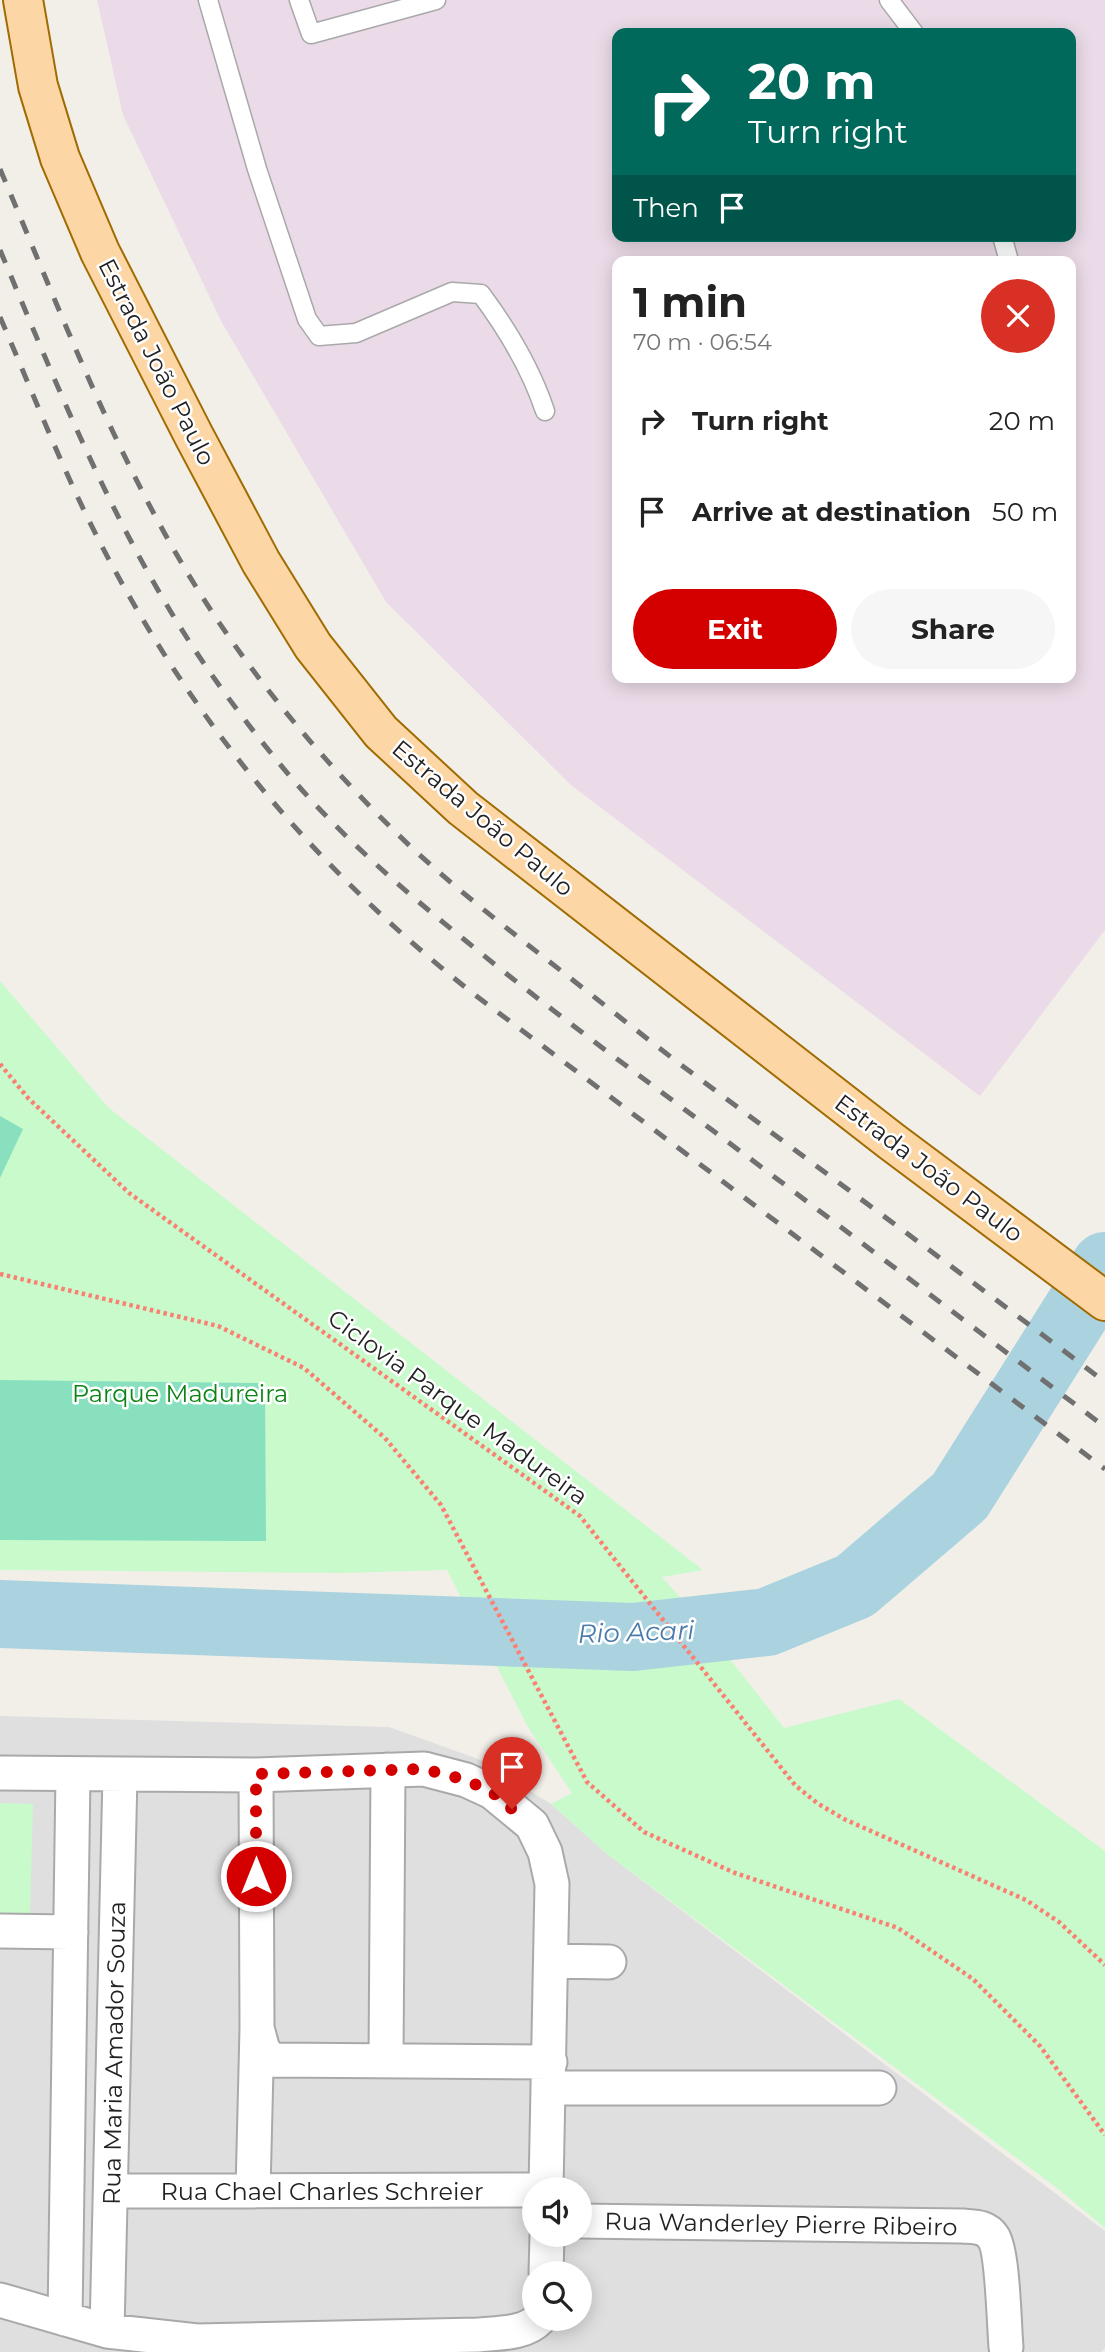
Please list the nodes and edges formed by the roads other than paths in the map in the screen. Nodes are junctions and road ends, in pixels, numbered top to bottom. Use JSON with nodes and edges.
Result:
{"nodes":[{"id":1,"x":23,"y":0,"type":"edge"},
{"id":2,"x":208,"y":0,"type":"edge"},
{"id":3,"x":299,"y":0,"type":"edge"},
{"id":4,"x":436,"y":0,"type":"edge"},
{"id":5,"x":889,"y":0,"type":"edge"},
{"id":6,"x":910,"y":28,"type":"edge"},
{"id":7,"x":545,"y":411,"type":"dead end"},
{"id":8,"x":1105,"y":1301,"type":"edge"},
{"id":9,"x":388,"y":1770,"type":"junction"},
{"id":10,"x":0,"y":1773,"type":"edge"},
{"id":11,"x":73,"y":1774,"type":"junction"},
{"id":12,"x":256,"y":1774,"type":"junction"},
{"id":13,"x":120,"y":1775,"type":"junction"},
{"id":14,"x":0,"y":1931,"type":"edge"},
{"id":15,"x":71,"y":1932,"type":"junction"},
{"id":16,"x":551,"y":1961,"type":"junction"},
{"id":17,"x":609,"y":1962,"type":"dead end"},
{"id":18,"x":258,"y":2034,"type":"junction"},
{"id":19,"x":386,"y":2060,"type":"junction"},
{"id":20,"x":550,"y":2075,"type":"junction"},
{"id":21,"x":878,"y":2088,"type":"dead end"},
{"id":22,"x":546,"y":2177,"type":"edge"},
{"id":23,"x":522,"y":2190,"type":"edge"},
{"id":24,"x":253,"y":2191,"type":"junction"},
{"id":25,"x":111,"y":2192,"type":"junction"},
{"id":26,"x":592,"y":2221,"type":"edge"},
{"id":27,"x":0,"y":2300,"type":"edge"},
{"id":28,"x":65,"y":2319,"type":"junction"},
{"id":29,"x":522,"y":2329,"type":"edge"},
{"id":30,"x":107,"y":2331,"type":"junction"},
{"id":31,"x":201,"y":2346,"type":"edge"},
{"id":32,"x":1006,"y":2347,"type":"dead end"}],
"edges":[{"from":1,"to":8,"type":"main road","name":"Estrada João Paulo"},
{"from":2,"to":7,"type":"lane"},
{"from":3,"to":4,"type":"lane"},
{"from":5,"to":6,"type":"lane"},
{"from":9,"to":12,"type":"street"},
{"from":9,"to":16,"type":"street"},
{"from":9,"to":19,"type":"street"},
{"from":10,"to":11,"type":"street"},
{"from":11,"to":13,"type":"street"},
{"from":11,"to":15,"type":"street","name":"Rua Maria Amador Souza"},
{"from":12,"to":13,"type":"street"},
{"from":12,"to":18,"type":"street"},
{"from":13,"to":25,"type":"street","name":"Rua Maria Amador Souza"},
{"from":14,"to":15,"type":"street"},
{"from":15,"to":28,"type":"street","name":"Rua Maria Amador Souza"},
{"from":16,"to":17,"type":"street"},
{"from":16,"to":20,"type":"street"},
{"from":18,"to":19,"type":"street"},
{"from":18,"to":24,"type":"street"},
{"from":19,"to":20,"type":"street"},
{"from":20,"to":21,"type":"street"},
{"from":20,"to":22,"type":"street"},
{"from":23,"to":24,"type":"street","name":"Rua Chael Charles Schreier"},
{"from":24,"to":25,"type":"street","name":"Rua Chael Charles Schreier"},
{"from":25,"to":30,"type":"street","name":"Rua Maria Amador Souza"},
{"from":26,"to":32,"type":"street","name":"Rua Wanderley Pierre Ribeiro"},
{"from":27,"to":28,"type":"street"},
{"from":28,"to":30,"type":"street"},
{"from":29,"to":31,"type":"street"},
{"from":30,"to":31,"type":"street"}]}
